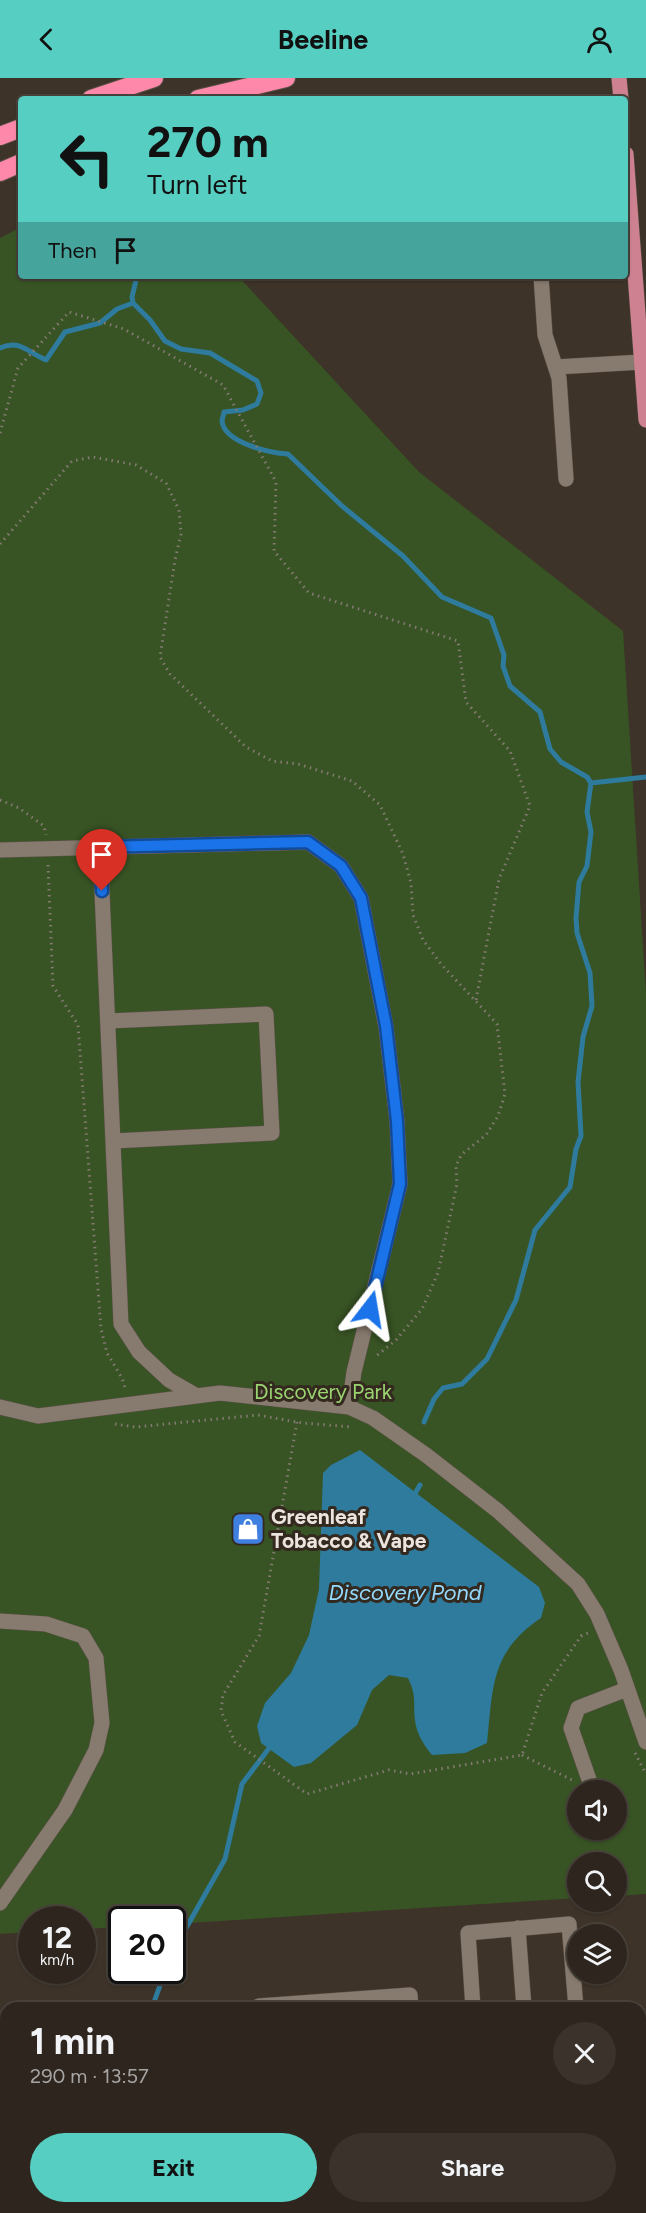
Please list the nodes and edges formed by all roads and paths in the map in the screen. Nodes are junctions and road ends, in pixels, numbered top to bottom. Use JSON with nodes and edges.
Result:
{"nodes":[{"id":1,"x":154,"y":78,"type":"edge"},
{"id":2,"x":286,"y":78,"type":"edge"},
{"id":3,"x":619,"y":78,"type":"edge"},
{"id":4,"x":100,"y":96,"type":"edge"},
{"id":5,"x":211,"y":96,"type":"edge"},
{"id":6,"x":621,"y":96,"type":"edge"},
{"id":7,"x":18,"y":129,"type":"edge"},
{"id":8,"x":0,"y":136,"type":"edge"},
{"id":9,"x":18,"y":164,"type":"edge"},
{"id":10,"x":0,"y":172,"type":"edge"},
{"id":11,"x":628,"y":180,"type":"edge"},
{"id":12,"x":541,"y":279,"type":"edge"},
{"id":13,"x":642,"y":362,"type":"junction"},
{"id":14,"x":555,"y":367,"type":"junction"},
{"id":15,"x":646,"y":420,"type":"edge"},
{"id":16,"x":0,"y":433,"type":"edge"},
{"id":17,"x":566,"y":479,"type":"dead end"},
{"id":18,"x":0,"y":544,"type":"edge"},
{"id":19,"x":0,"y":800,"type":"edge"},
{"id":20,"x":100,"y":847,"type":"junction"},
{"id":21,"x":48,"y":849,"type":"junction"},
{"id":22,"x":0,"y":850,"type":"edge"},
{"id":23,"x":476,"y":1000,"type":"junction"},
{"id":24,"x":108,"y":1021,"type":"junction"},
{"id":25,"x":113,"y":1141,"type":"junction"},
{"id":26,"x":354,"y":1372,"type":"junction"},
{"id":27,"x":197,"y":1396,"type":"junction"},
{"id":28,"x":280,"y":1399,"type":"junction"},
{"id":29,"x":129,"y":1404,"type":"junction"},
{"id":30,"x":0,"y":1407,"type":"edge"},
{"id":31,"x":349,"y":1407,"type":"junction"},
{"id":32,"x":268,"y":1417,"type":"junction"},
{"id":33,"x":105,"y":1422,"type":"dead end"},
{"id":34,"x":297,"y":1422,"type":"junction"},
{"id":35,"x":135,"y":1427,"type":"junction"},
{"id":36,"x":362,"y":1427,"type":"dead end"},
{"id":37,"x":0,"y":1620,"type":"edge"},
{"id":38,"x":595,"y":1630,"type":"dead end"},
{"id":39,"x":627,"y":1689,"type":"junction"},
{"id":40,"x":640,"y":1745,"type":"edge"},
{"id":41,"x":522,"y":1755,"type":"junction"},
{"id":42,"x":646,"y":1774,"type":"edge"},
{"id":43,"x":572,"y":1780,"type":"edge"},
{"id":44,"x":586,"y":1780,"type":"edge"},
{"id":45,"x":0,"y":1903,"type":"edge"},
{"id":46,"x":518,"y":1928,"type":"junction"},
{"id":47,"x":473,"y":2002,"type":"edge"},
{"id":48,"x":524,"y":2002,"type":"edge"},
{"id":49,"x":576,"y":2002,"type":"edge"}],
"edges":[{"from":1,"to":4,"type":"highway"},
{"from":2,"to":5,"type":"highway"},
{"from":3,"to":6,"type":"main road"},
{"from":7,"to":8,"type":"highway"},
{"from":9,"to":10,"type":"highway"},
{"from":11,"to":13,"type":"main road"},
{"from":12,"to":14,"type":"street"},
{"from":13,"to":14,"type":"street"},
{"from":13,"to":15,"type":"main road"},
{"from":14,"to":17,"type":"street"},
{"from":16,"to":23,"type":"path"},
{"from":18,"to":23,"type":"path"},
{"from":19,"to":21,"type":"path"},
{"from":20,"to":21,"type":"street"},
{"from":20,"to":24,"type":"street"},
{"from":20,"to":26,"type":"street"},
{"from":21,"to":22,"type":"street"},
{"from":21,"to":29,"type":"path"},
{"from":23,"to":26,"type":"path"},
{"from":24,"to":25,"type":"street"},
{"from":24,"to":25,"type":"street"},
{"from":25,"to":27,"type":"street"},
{"from":26,"to":31,"type":"street"},
{"from":27,"to":28,"type":"street"},
{"from":27,"to":29,"type":"street"},
{"from":28,"to":31,"type":"street"},
{"from":28,"to":32,"type":"path"},
{"from":29,"to":30,"type":"street"},
{"from":29,"to":35,"type":"path"},
{"from":31,"to":39,"type":"street"},
{"from":32,"to":34,"type":"path"},
{"from":32,"to":35,"type":"path"},
{"from":33,"to":35,"type":"path"},
{"from":34,"to":36,"type":"path"},
{"from":34,"to":41,"type":"path"},
{"from":37,"to":45,"type":"street"},
{"from":38,"to":41,"type":"path"},
{"from":39,"to":40,"type":"street"},
{"from":39,"to":44,"type":"street"},
{"from":40,"to":42,"type":"path"},
{"from":41,"to":43,"type":"path"},
{"from":46,"to":47,"type":"street"},
{"from":46,"to":48,"type":"street"},
{"from":46,"to":49,"type":"street"}]}
